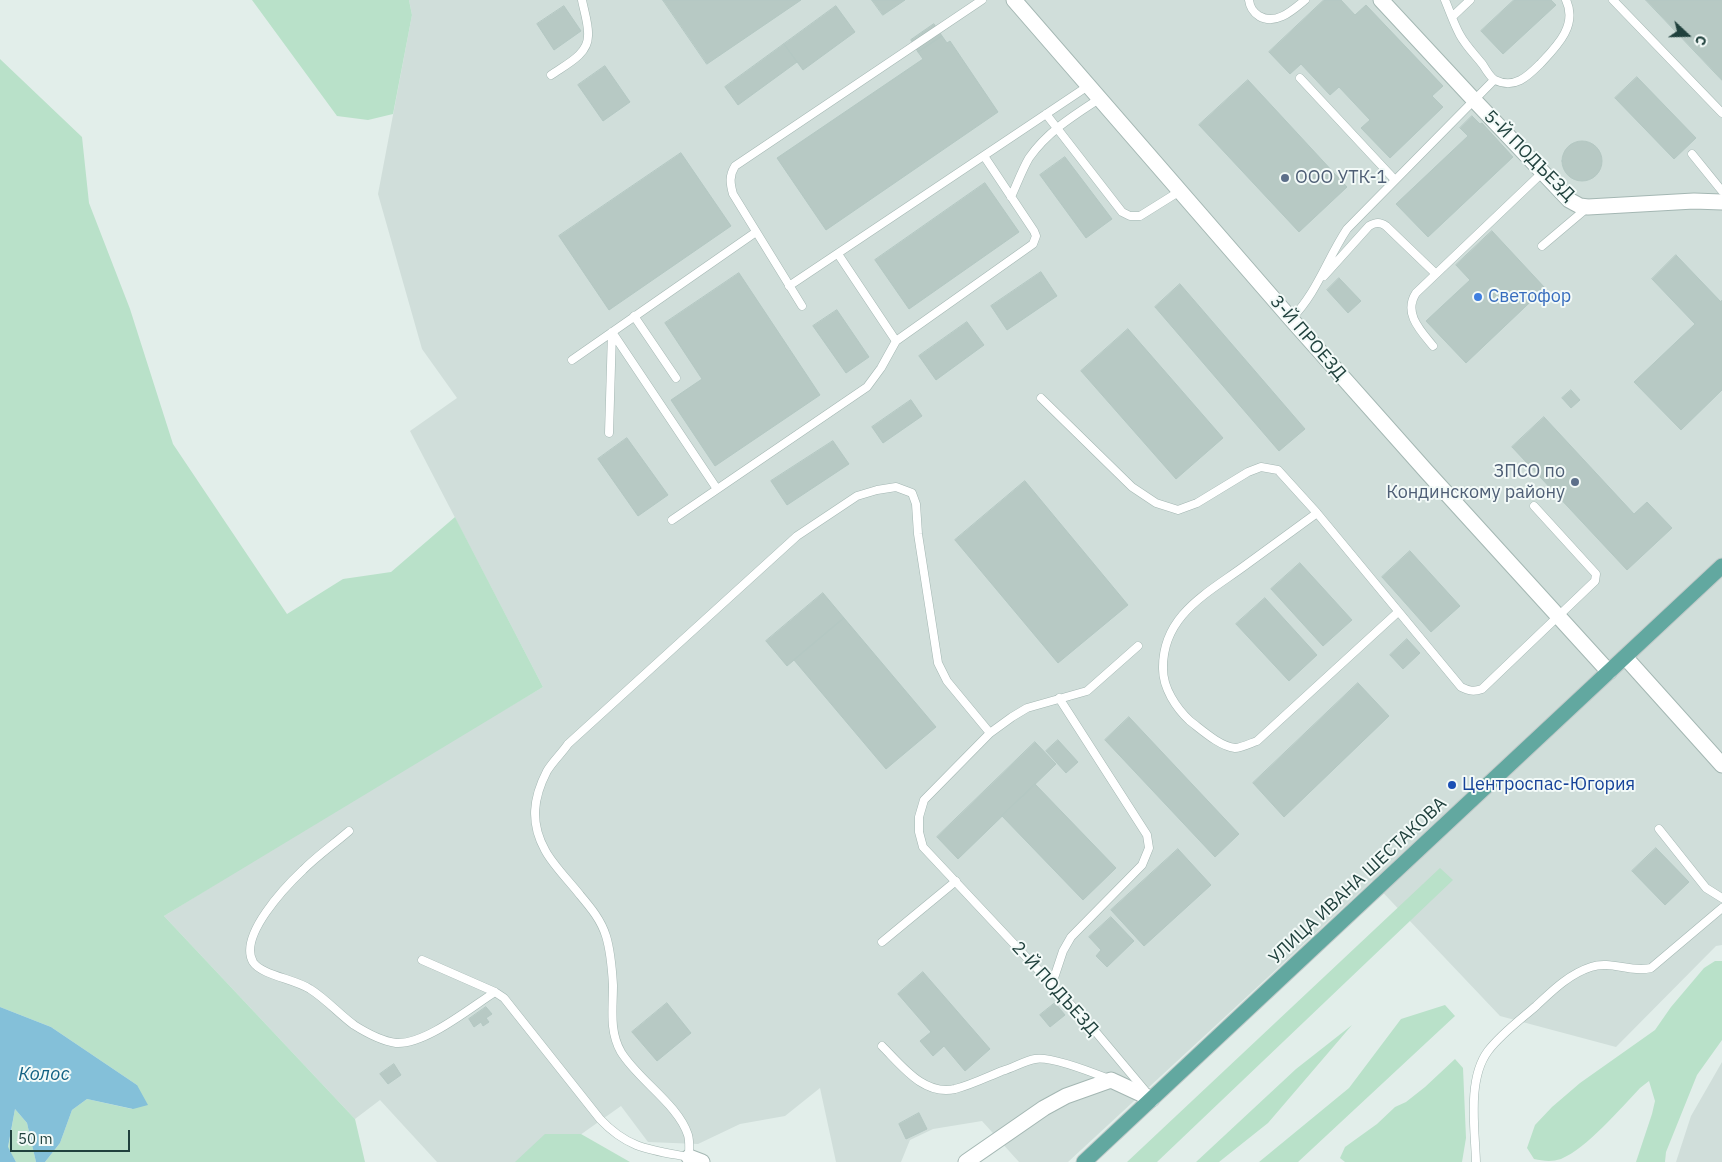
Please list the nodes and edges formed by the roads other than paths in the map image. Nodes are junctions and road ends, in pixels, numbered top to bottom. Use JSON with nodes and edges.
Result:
{"nodes":[{"id":1,"x":582,"y":0,"type":"edge"},
{"id":2,"x":982,"y":0,"type":"edge"},
{"id":3,"x":1014,"y":0,"type":"edge"},
{"id":4,"x":1249,"y":0,"type":"edge"},
{"id":5,"x":1291,"y":0,"type":"edge"},
{"id":6,"x":1305,"y":0,"type":"edge"},
{"id":7,"x":1381,"y":0,"type":"edge"},
{"id":8,"x":1445,"y":0,"type":"edge"},
{"id":9,"x":1470,"y":0,"type":"edge"},
{"id":10,"x":1566,"y":0,"type":"edge"},
{"id":11,"x":1613,"y":0,"type":"edge"},
{"id":12,"x":1297,"y":7,"type":"junction"},
{"id":13,"x":1452,"y":17,"type":"junction"},
{"id":14,"x":551,"y":75,"type":"dead end"},
{"id":15,"x":1300,"y":78,"type":"dead end"},
{"id":16,"x":1494,"y":80,"type":"junction"},
{"id":17,"x":1088,"y":86,"type":"junction"},
{"id":18,"x":1099,"y":99,"type":"junction"},
{"id":19,"x":1474,"y":100,"type":"junction"},
{"id":20,"x":1722,"y":100,"type":"edge"},
{"id":21,"x":1715,"y":106,"type":"junction"},
{"id":22,"x":1046,"y":114,"type":"junction"},
{"id":23,"x":1722,"y":114,"type":"edge"},
{"id":24,"x":1057,"y":128,"type":"junction"},
{"id":25,"x":1692,"y":154,"type":"dead end"},
{"id":26,"x":984,"y":156,"type":"junction"},
{"id":27,"x":1543,"y":172,"type":"junction"},
{"id":28,"x":1395,"y":180,"type":"junction"},
{"id":29,"x":1180,"y":191,"type":"junction"},
{"id":30,"x":1722,"y":191,"type":"edge"},
{"id":31,"x":1011,"y":196,"type":"junction"},
{"id":32,"x":1722,"y":202,"type":"edge"},
{"id":33,"x":1588,"y":207,"type":"junction"},
{"id":34,"x":756,"y":232,"type":"junction"},
{"id":35,"x":1542,"y":246,"type":"dead end"},
{"id":36,"x":838,"y":254,"type":"junction"},
{"id":37,"x":1436,"y":274,"type":"junction"},
{"id":38,"x":1318,"y":283,"type":"junction"},
{"id":39,"x":789,"y":286,"type":"junction"},
{"id":40,"x":802,"y":306,"type":"dead end"},
{"id":41,"x":634,"y":316,"type":"junction"},
{"id":42,"x":1291,"y":319,"type":"junction"},
{"id":43,"x":612,"y":332,"type":"junction"},
{"id":44,"x":896,"y":342,"type":"junction"},
{"id":45,"x":1433,"y":346,"type":"dead end"},
{"id":46,"x":572,"y":360,"type":"dead end"},
{"id":47,"x":676,"y":378,"type":"dead end"},
{"id":48,"x":1041,"y":398,"type":"dead end"},
{"id":49,"x":609,"y":432,"type":"dead end"},
{"id":50,"x":717,"y":489,"type":"junction"},
{"id":51,"x":1534,"y":506,"type":"dead end"},
{"id":52,"x":1317,"y":513,"type":"junction"},
{"id":53,"x":672,"y":520,"type":"dead end"},
{"id":54,"x":1722,"y":566,"type":"edge"},
{"id":55,"x":1398,"y":612,"type":"junction"},
{"id":56,"x":1558,"y":616,"type":"junction"},
{"id":57,"x":1138,"y":646,"type":"dead end"},
{"id":58,"x":1625,"y":656,"type":"junction"},
{"id":59,"x":1609,"y":672,"type":"junction"},
{"id":60,"x":1059,"y":698,"type":"junction"},
{"id":61,"x":990,"y":733,"type":"junction"},
{"id":62,"x":1722,"y":765,"type":"edge"},
{"id":63,"x":1659,"y":829,"type":"dead end"},
{"id":64,"x":349,"y":831,"type":"dead end"},
{"id":65,"x":956,"y":881,"type":"junction"},
{"id":66,"x":1722,"y":898,"type":"edge"},
{"id":67,"x":1722,"y":908,"type":"edge"},
{"id":68,"x":882,"y":942,"type":"dead end"},
{"id":69,"x":422,"y":960,"type":"dead end"},
{"id":70,"x":1052,"y":984,"type":"junction"},
{"id":71,"x":495,"y":992,"type":"junction"},
{"id":72,"x":882,"y":1046,"type":"dead end"},
{"id":73,"x":1111,"y":1080,"type":"junction"},
{"id":74,"x":1152,"y":1099,"type":"junction"},
{"id":75,"x":695,"y":1160,"type":"edge"},
{"id":76,"x":966,"y":1162,"type":"edge"},
{"id":77,"x":1084,"y":1162,"type":"edge"},
{"id":78,"x":1476,"y":1162,"type":"edge"}],
"edges":[{"from":1,"to":14,"type":"lane"},
{"from":2,"to":34,"type":"lane"},
{"from":3,"to":17,"type":"street","name":"3-Й ПРОЕЗД"},
{"from":4,"to":12,"type":"lane"},
{"from":5,"to":12,"type":"lane"},
{"from":6,"to":12,"type":"lane"},
{"from":7,"to":19,"type":"street","name":"5-Й ПОДЪЕЗД"},
{"from":8,"to":13,"type":"lane"},
{"from":9,"to":13,"type":"lane"},
{"from":10,"to":16,"type":"lane"},
{"from":11,"to":21,"type":"lane"},
{"from":13,"to":16,"type":"lane"},
{"from":15,"to":28,"type":"lane"},
{"from":16,"to":19,"type":"lane"},
{"from":17,"to":18,"type":"street","name":"3-Й ПРОЕЗД"},
{"from":17,"to":22,"type":"lane"},
{"from":18,"to":24,"type":"lane"},
{"from":18,"to":29,"type":"street","name":"3-Й ПРОЕЗД"},
{"from":19,"to":27,"type":"street","name":"5-Й ПОДЪЕЗД"},
{"from":19,"to":28,"type":"lane"},
{"from":20,"to":21,"type":"lane"},
{"from":21,"to":23,"type":"lane"},
{"from":22,"to":24,"type":"lane"},
{"from":22,"to":26,"type":"lane"},
{"from":24,"to":29,"type":"lane"},
{"from":24,"to":31,"type":"lane"},
{"from":25,"to":30,"type":"lane"},
{"from":26,"to":31,"type":"lane"},
{"from":26,"to":36,"type":"lane"},
{"from":27,"to":33,"type":"street","name":"5-Й ПОДЪЕЗД"},
{"from":27,"to":37,"type":"lane"},
{"from":28,"to":38,"type":"lane"},
{"from":29,"to":42,"type":"street","name":"3-Й ПРОЕЗД"},
{"from":31,"to":44,"type":"lane"},
{"from":32,"to":33,"type":"street","name":"5-Й ПОДЪЕЗД"},
{"from":33,"to":35,"type":"lane"},
{"from":34,"to":39,"type":"lane"},
{"from":34,"to":41,"type":"lane"},
{"from":36,"to":39,"type":"lane"},
{"from":36,"to":44,"type":"lane"},
{"from":37,"to":38,"type":"lane"},
{"from":37,"to":45,"type":"lane"},
{"from":38,"to":42,"type":"lane"},
{"from":39,"to":40,"type":"lane"},
{"from":41,"to":43,"type":"lane"},
{"from":41,"to":47,"type":"lane"},
{"from":42,"to":56,"type":"street","name":"3-Й ПРОЕЗД"},
{"from":43,"to":46,"type":"lane"},
{"from":43,"to":49,"type":"lane"},
{"from":43,"to":50,"type":"lane"},
{"from":44,"to":50,"type":"lane"},
{"from":48,"to":52,"type":"lane"},
{"from":50,"to":53,"type":"lane"},
{"from":51,"to":56,"type":"lane"},
{"from":52,"to":55,"type":"lane"},
{"from":52,"to":55,"type":"lane"},
{"from":54,"to":58,"type":"main road","name":"УЛИЦА ИВАНА ШЕСТАКОВА"},
{"from":55,"to":56,"type":"lane"},
{"from":56,"to":59,"type":"street","name":"3-Й ПРОЕЗД"},
{"from":57,"to":60,"type":"lane","name":"2-Й ПОДЪЕЗД"},
{"from":58,"to":59,"type":"main road","name":"УЛИЦА ИВАНА ШЕСТАКОВА"},
{"from":58,"to":62,"type":"street"},
{"from":59,"to":74,"type":"main road","name":"УЛИЦА ИВАНА ШЕСТАКОВА"},
{"from":60,"to":61,"type":"lane","name":"2-Й ПОДЪЕЗД"},
{"from":60,"to":70,"type":"lane"},
{"from":61,"to":65,"type":"lane","name":"2-Й ПОДЪЕЗД"},
{"from":61,"to":75,"type":"lane"},
{"from":63,"to":66,"type":"lane"},
{"from":64,"to":71,"type":"lane"},
{"from":65,"to":68,"type":"lane"},
{"from":65,"to":70,"type":"lane","name":"2-Й ПОДЪЕЗД"},
{"from":67,"to":78,"type":"lane"},
{"from":69,"to":71,"type":"lane"},
{"from":70,"to":74,"type":"lane","name":"2-Й ПОДЪЕЗД"},
{"from":71,"to":75,"type":"lane"},
{"from":72,"to":73,"type":"lane"},
{"from":73,"to":74,"type":"street"},
{"from":73,"to":76,"type":"street"},
{"from":74,"to":77,"type":"main road","name":"УЛИЦА ИВАНА ШЕСТАКОВА"}]}
